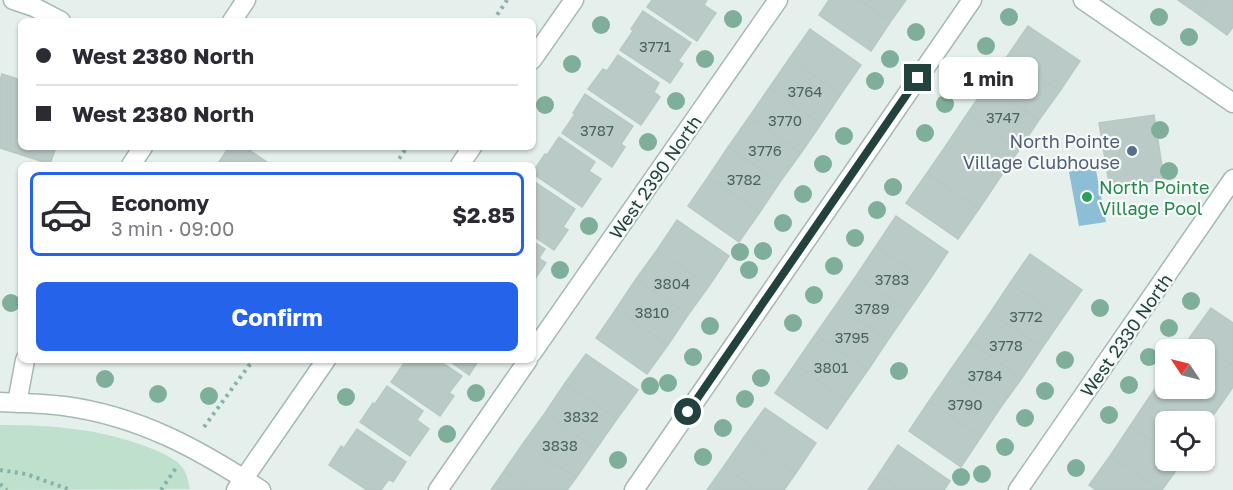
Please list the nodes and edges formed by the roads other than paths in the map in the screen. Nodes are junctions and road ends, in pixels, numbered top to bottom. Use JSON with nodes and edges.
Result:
{"nodes":[{"id":1,"x":13,"y":0,"type":"edge"},
{"id":2,"x":246,"y":0,"type":"edge"},
{"id":3,"x":574,"y":0,"type":"edge"},
{"id":4,"x":778,"y":0,"type":"edge"},
{"id":5,"x":972,"y":0,"type":"edge"},
{"id":6,"x":1083,"y":0,"type":"edge"},
{"id":7,"x":55,"y":18,"type":"edge"},
{"id":8,"x":234,"y":18,"type":"edge"},
{"id":9,"x":536,"y":54,"type":"edge"},
{"id":10,"x":1233,"y":103,"type":"edge"},
{"id":11,"x":1233,"y":179,"type":"edge"},
{"id":12,"x":536,"y":347,"type":"edge"},
{"id":13,"x":24,"y":363,"type":"edge"},
{"id":14,"x":324,"y":363,"type":"edge"},
{"id":15,"x":526,"y":363,"type":"edge"},
{"id":16,"x":8,"y":402,"type":"edge"},
{"id":17,"x":240,"y":484,"type":"edge"},
{"id":18,"x":261,"y":490,"type":"edge"},
{"id":19,"x":438,"y":490,"type":"edge"},
{"id":20,"x":634,"y":490,"type":"edge"},
{"id":21,"x":1018,"y":490,"type":"edge"}],
"edges":[{"from":1,"to":7,"type":"street"},
{"from":2,"to":8,"type":"street"},
{"from":3,"to":9,"type":"street"},
{"from":4,"to":12,"type":"street","name":"West 2390 North"},
{"from":5,"to":20,"type":"street"},
{"from":6,"to":10,"type":"street"},
{"from":11,"to":21,"type":"street","name":"West 2330 North"},
{"from":13,"to":16,"type":"street"},
{"from":14,"to":17,"type":"street"},
{"from":15,"to":19,"type":"street"},
{"from":16,"to":17,"type":"street"},
{"from":17,"to":18,"type":"street"}]}
